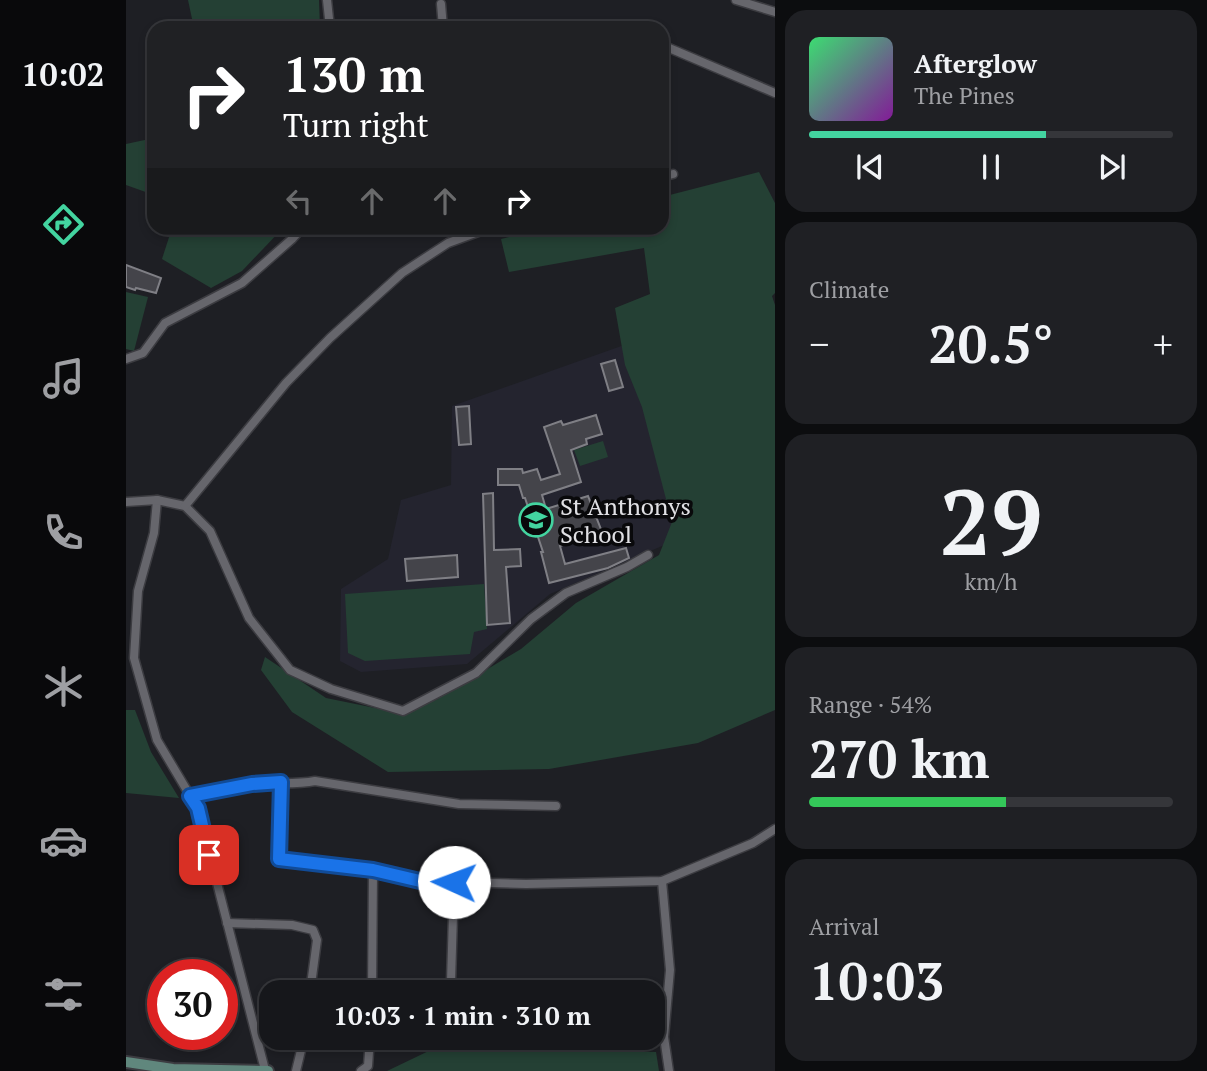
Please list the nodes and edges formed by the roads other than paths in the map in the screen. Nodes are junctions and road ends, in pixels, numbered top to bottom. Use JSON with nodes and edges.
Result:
{"nodes":[{"id":1,"x":327,"y":0,"type":"edge"},
{"id":2,"x":736,"y":0,"type":"edge"},
{"id":3,"x":441,"y":4,"type":"dead end"},
{"id":4,"x":775,"y":12,"type":"edge"},
{"id":5,"x":329,"y":21,"type":"edge"},
{"id":6,"x":442,"y":21,"type":"edge"},
{"id":7,"x":669,"y":48,"type":"edge"},
{"id":8,"x":775,"y":93,"type":"edge"},
{"id":9,"x":673,"y":174,"type":"dead end"},
{"id":10,"x":669,"y":175,"type":"edge"},
{"id":11,"x":296,"y":235,"type":"edge"},
{"id":12,"x":470,"y":235,"type":"edge"},
{"id":13,"x":126,"y":359,"type":"edge"},
{"id":14,"x":157,"y":500,"type":"junction"},
{"id":15,"x":126,"y":502,"type":"edge"},
{"id":16,"x":185,"y":506,"type":"junction"},
{"id":17,"x":648,"y":555,"type":"dead end"},
{"id":18,"x":281,"y":782,"type":"junction"},
{"id":19,"x":190,"y":796,"type":"junction"},
{"id":20,"x":556,"y":806,"type":"dead end"},
{"id":21,"x":775,"y":829,"type":"edge"},
{"id":22,"x":373,"y":870,"type":"junction"},
{"id":23,"x":662,"y":881,"type":"junction"},
{"id":24,"x":454,"y":882,"type":"junction"},
{"id":25,"x":227,"y":923,"type":"junction"},
{"id":26,"x":312,"y":980,"type":"edge"},
{"id":27,"x":372,"y":980,"type":"edge"},
{"id":28,"x":451,"y":980,"type":"edge"},
{"id":29,"x":301,"y":1050,"type":"edge"},
{"id":30,"x":369,"y":1050,"type":"edge"},
{"id":31,"x":126,"y":1062,"type":"edge"},
{"id":32,"x":266,"y":1070,"type":"edge"},
{"id":33,"x":296,"y":1071,"type":"edge"},
{"id":34,"x":361,"y":1071,"type":"edge"},
{"id":35,"x":669,"y":1071,"type":"edge"}],
"edges":[{"from":1,"to":5,"type":"street"},
{"from":2,"to":4,"type":"street"},
{"from":3,"to":6,"type":"street"},
{"from":7,"to":8,"type":"street"},
{"from":9,"to":10,"type":"street"},
{"from":11,"to":13,"type":"street"},
{"from":12,"to":16,"type":"street"},
{"from":14,"to":15,"type":"street"},
{"from":14,"to":16,"type":"street"},
{"from":14,"to":19,"type":"street"},
{"from":16,"to":17,"type":"street"},
{"from":18,"to":19,"type":"street"},
{"from":18,"to":20,"type":"street"},
{"from":18,"to":22,"type":"street"},
{"from":19,"to":25,"type":"street"},
{"from":21,"to":23,"type":"street"},
{"from":22,"to":24,"type":"street"},
{"from":22,"to":27,"type":"street"},
{"from":23,"to":24,"type":"street"},
{"from":23,"to":35,"type":"street"},
{"from":24,"to":28,"type":"street"},
{"from":25,"to":26,"type":"street"},
{"from":25,"to":32,"type":"street"},
{"from":29,"to":33,"type":"street"},
{"from":30,"to":34,"type":"street"},
{"from":31,"to":32,"type":"street"}]}
